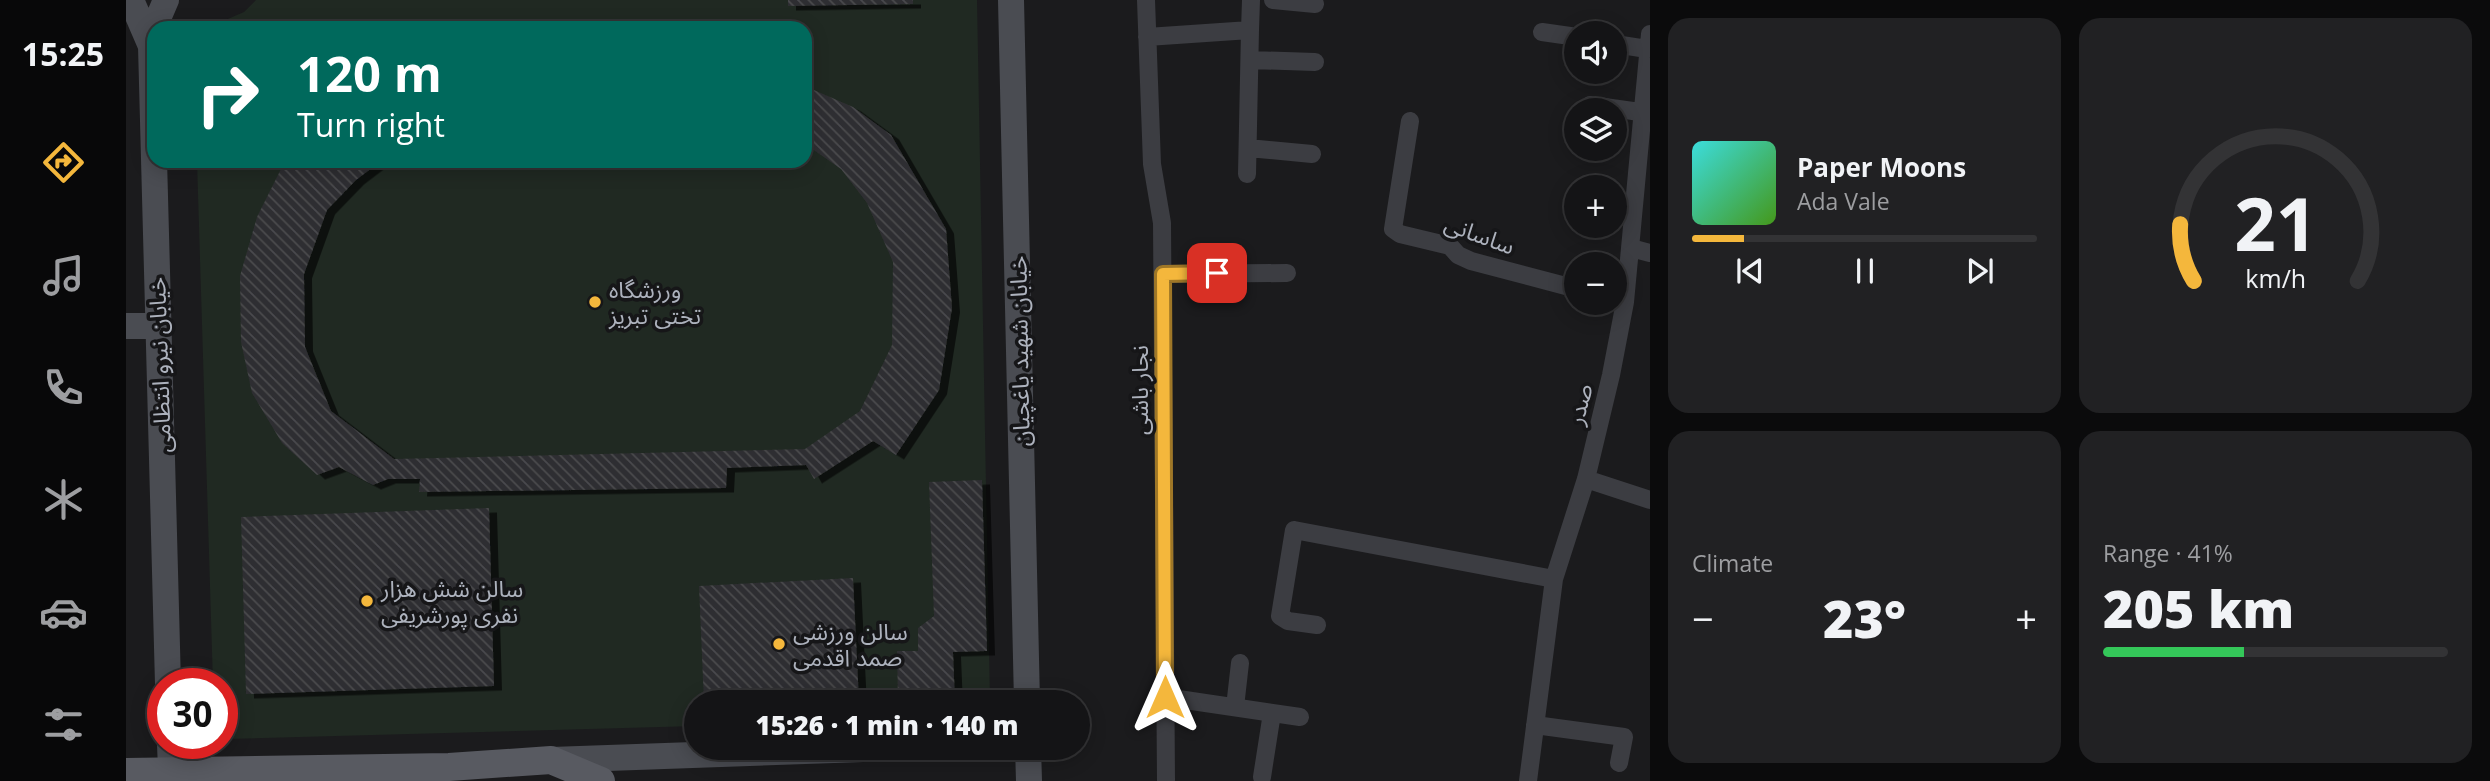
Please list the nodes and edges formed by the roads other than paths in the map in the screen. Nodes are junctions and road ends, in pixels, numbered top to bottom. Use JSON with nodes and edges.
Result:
{"nodes":[{"id":1,"x":131,"y":0,"type":"edge"},
{"id":2,"x":166,"y":0,"type":"edge"},
{"id":3,"x":1011,"y":0,"type":"edge"},
{"id":4,"x":1146,"y":0,"type":"edge"},
{"id":5,"x":1251,"y":0,"type":"edge"},
{"id":6,"x":1273,"y":0,"type":"edge"},
{"id":7,"x":1315,"y":4,"type":"dead end"},
{"id":8,"x":158,"y":21,"type":"edge"},
{"id":9,"x":147,"y":25,"type":"edge"},
{"id":10,"x":1250,"y":30,"type":"junction"},
{"id":11,"x":1542,"y":32,"type":"dead end"},
{"id":12,"x":1564,"y":35,"type":"edge"},
{"id":13,"x":1147,"y":37,"type":"junction"},
{"id":14,"x":1648,"y":42,"type":"edge"},
{"id":15,"x":1627,"y":43,"type":"edge"},
{"id":16,"x":1250,"y":60,"type":"junction"},
{"id":17,"x":1315,"y":62,"type":"dead end"},
{"id":18,"x":1627,"y":110,"type":"edge"},
{"id":19,"x":1640,"y":112,"type":"junction"},
{"id":20,"x":1410,"y":121,"type":"dead end"},
{"id":21,"x":1248,"y":148,"type":"junction"},
{"id":22,"x":1312,"y":154,"type":"dead end"},
{"id":23,"x":1645,"y":160,"type":"edge"},
{"id":24,"x":155,"y":168,"type":"edge"},
{"id":25,"x":1247,"y":174,"type":"dead end"},
{"id":26,"x":1631,"y":248,"type":"junction"},
{"id":27,"x":1650,"y":253,"type":"edge"},
{"id":28,"x":1627,"y":267,"type":"edge"},
{"id":29,"x":1287,"y":273,"type":"dead end"},
{"id":30,"x":1163,"y":274,"type":"junction"},
{"id":31,"x":1564,"y":286,"type":"edge"},
{"id":32,"x":1618,"y":315,"type":"edge"},
{"id":33,"x":126,"y":326,"type":"edge"},
{"id":34,"x":158,"y":326,"type":"junction"},
{"id":35,"x":1586,"y":479,"type":"junction"},
{"id":36,"x":1650,"y":500,"type":"edge"},
{"id":37,"x":1555,"y":579,"type":"junction"},
{"id":38,"x":1317,"y":625,"type":"dead end"},
{"id":39,"x":1240,"y":663,"type":"dead end"},
{"id":40,"x":169,"y":668,"type":"edge"},
{"id":41,"x":1027,"y":690,"type":"edge"},
{"id":42,"x":1165,"y":697,"type":"junction"},
{"id":43,"x":1235,"y":707,"type":"junction"},
{"id":44,"x":1272,"y":713,"type":"junction"},
{"id":45,"x":1300,"y":717,"type":"dead end"},
{"id":46,"x":1535,"y":725,"type":"junction"},
{"id":47,"x":684,"y":755,"type":"edge"},
{"id":48,"x":165,"y":759,"type":"edge"},
{"id":49,"x":227,"y":759,"type":"edge"},
{"id":50,"x":551,"y":760,"type":"junction"},
{"id":51,"x":1028,"y":760,"type":"edge"},
{"id":52,"x":1619,"y":763,"type":"dead end"},
{"id":53,"x":126,"y":772,"type":"edge"},
{"id":54,"x":1262,"y":777,"type":"dead end"},
{"id":55,"x":601,"y":781,"type":"edge"},
{"id":56,"x":1029,"y":781,"type":"edge"},
{"id":57,"x":1166,"y":781,"type":"edge"},
{"id":58,"x":1528,"y":781,"type":"edge"}],
"edges":[{"from":1,"to":9,"type":"main road","name":"خیابان نیرو انتظامی"},
{"from":2,"to":8,"type":"main road","name":"خیابان نیرو انتظامی"},
{"from":3,"to":41,"type":"main road","name":"خیابان شهید یاغچیان"},
{"from":4,"to":13,"type":"street","name":"نجار باشی"},
{"from":5,"to":10,"type":"street"},
{"from":6,"to":7,"type":"street"},
{"from":10,"to":13,"type":"street"},
{"from":10,"to":16,"type":"street"},
{"from":11,"to":12,"type":"street"},
{"from":13,"to":30,"type":"street","name":"نجار باشی"},
{"from":14,"to":15,"type":"street"},
{"from":14,"to":19,"type":"street","name":"صدر"},
{"from":16,"to":17,"type":"street"},
{"from":16,"to":21,"type":"street"},
{"from":18,"to":19,"type":"street"},
{"from":19,"to":23,"type":"street","name":"صدر"},
{"from":20,"to":31,"type":"street","name":"ساسانی"},
{"from":21,"to":22,"type":"street"},
{"from":21,"to":25,"type":"street"},
{"from":23,"to":26,"type":"street","name":"صدر"},
{"from":24,"to":34,"type":"main road","name":"خیابان نیرو انتظامی"},
{"from":26,"to":27,"type":"street"},
{"from":26,"to":28,"type":"street","name":"صدر"},
{"from":29,"to":30,"type":"street"},
{"from":30,"to":42,"type":"street","name":"نجار باشی"},
{"from":32,"to":35,"type":"street","name":"صدر"},
{"from":33,"to":34,"type":"main road"},
{"from":34,"to":40,"type":"main road","name":"خیابان نیرو انتظامی"},
{"from":35,"to":36,"type":"street"},
{"from":35,"to":37,"type":"street","name":"صدر"},
{"from":37,"to":38,"type":"street"},
{"from":37,"to":46,"type":"street","name":"صدر"},
{"from":39,"to":43,"type":"street"},
{"from":42,"to":43,"type":"street"},
{"from":42,"to":57,"type":"street","name":"نجار باشی"},
{"from":43,"to":44,"type":"street"},
{"from":44,"to":45,"type":"street"},
{"from":44,"to":54,"type":"street"},
{"from":46,"to":52,"type":"street"},
{"from":46,"to":58,"type":"street","name":"صدر"},
{"from":47,"to":50,"type":"main road"},
{"from":48,"to":53,"type":"main road"},
{"from":49,"to":50,"type":"main road"},
{"from":50,"to":55,"type":"main road"},
{"from":51,"to":56,"type":"main road"}]}
